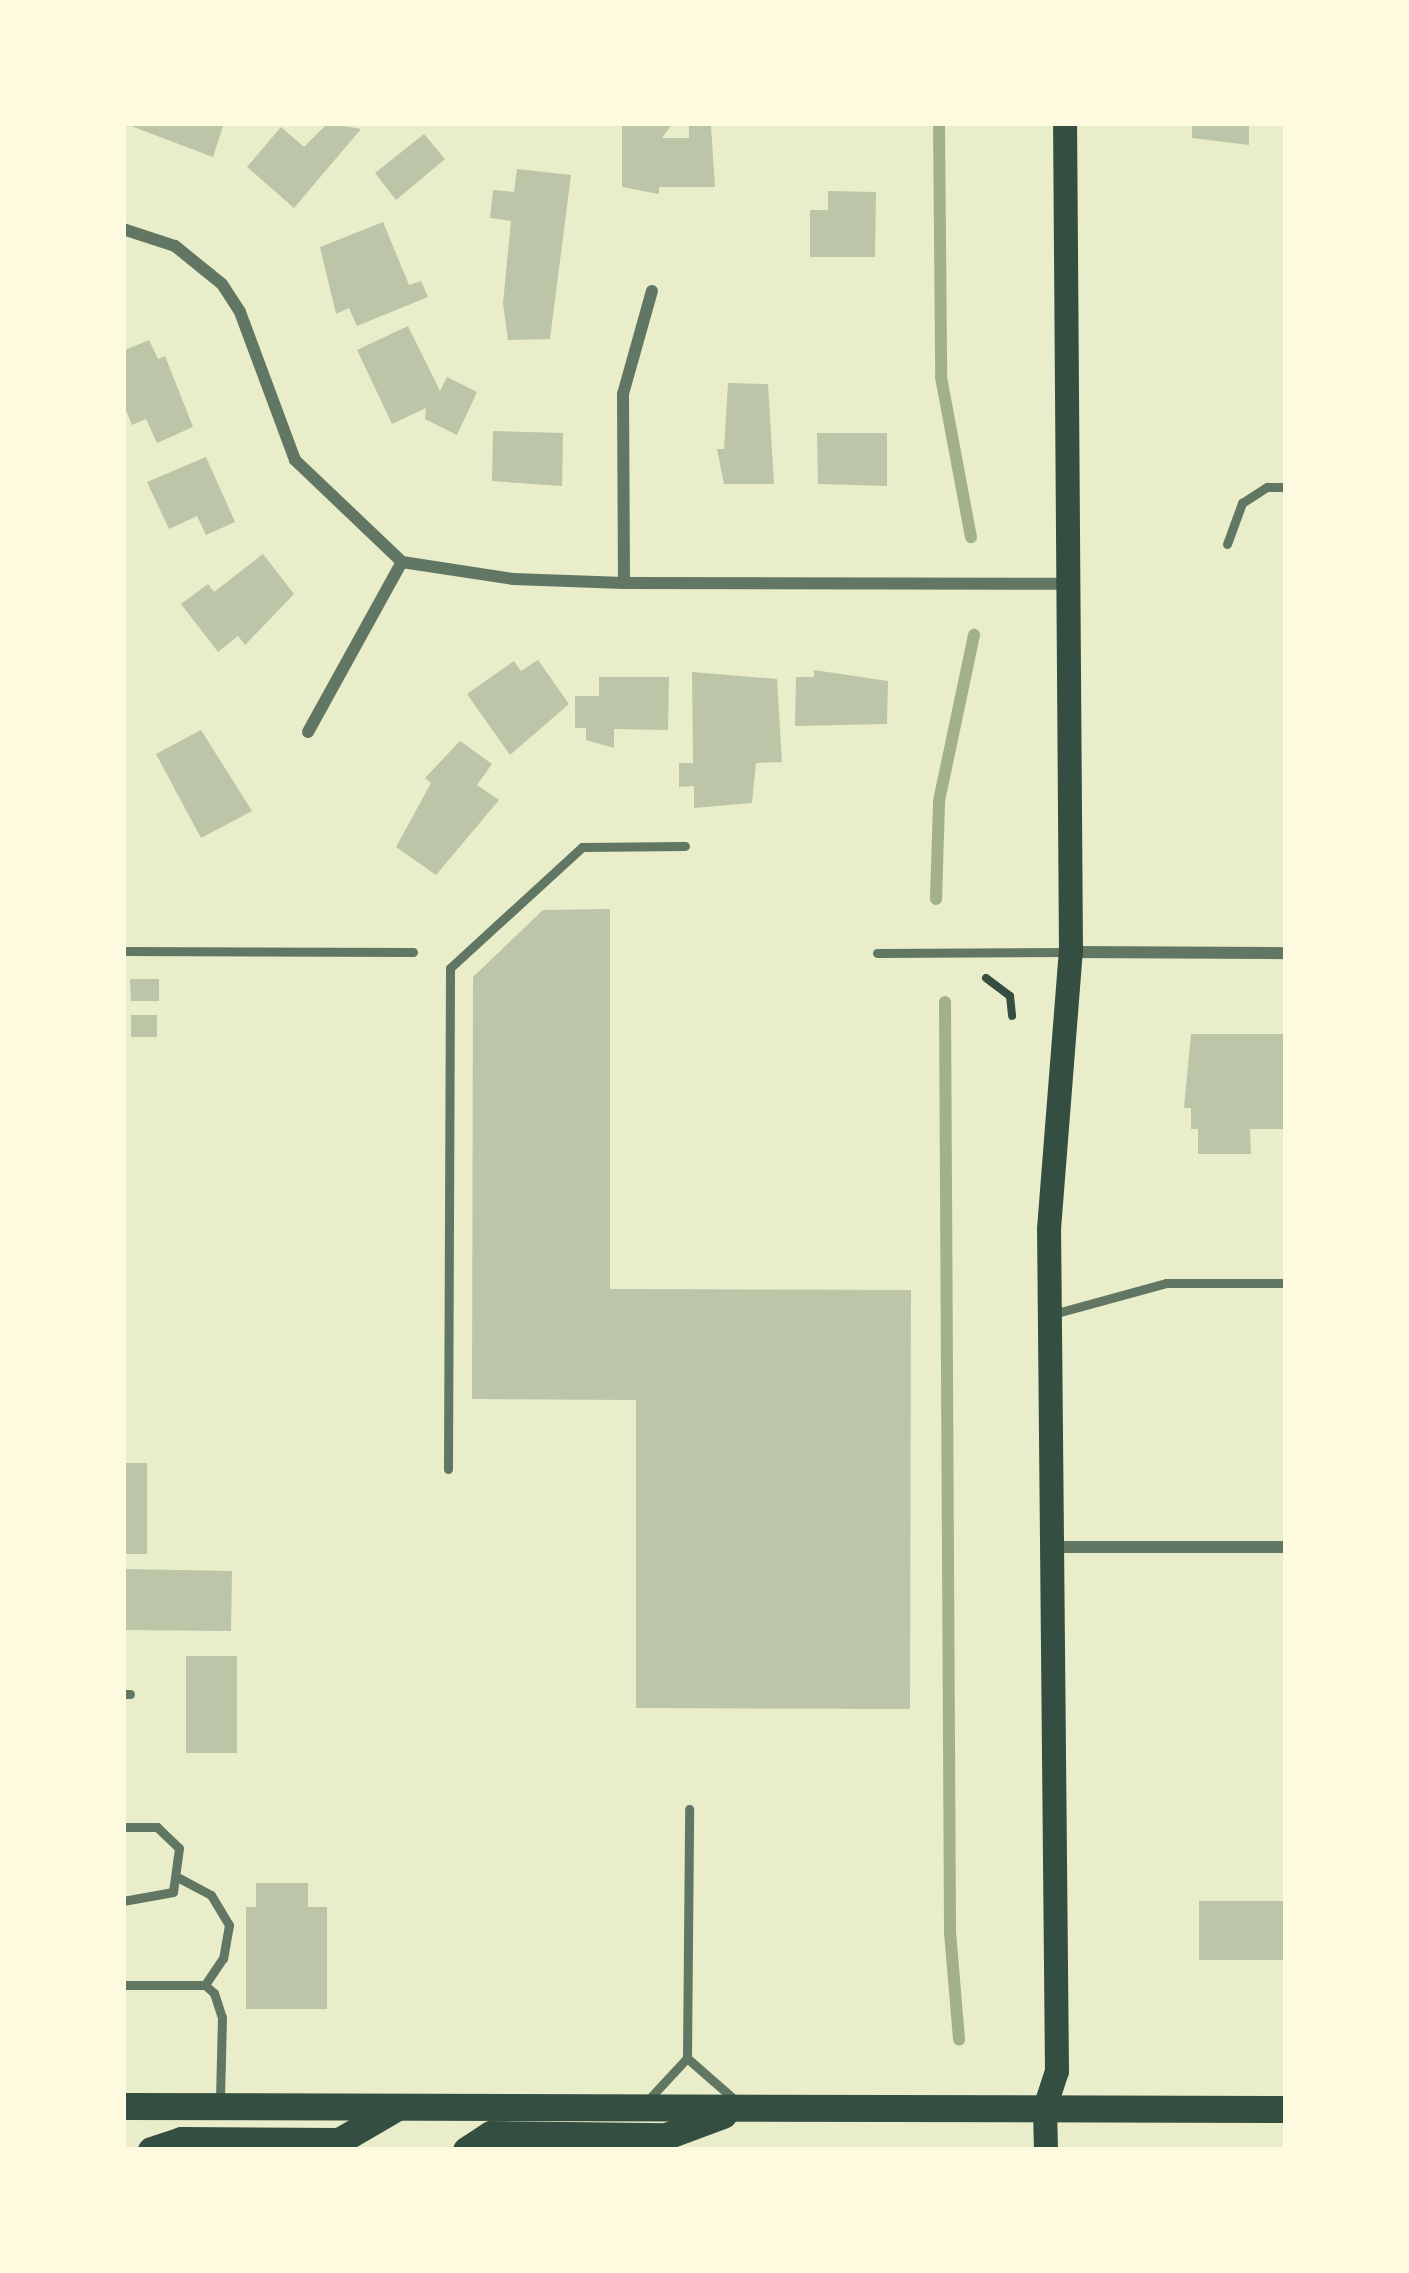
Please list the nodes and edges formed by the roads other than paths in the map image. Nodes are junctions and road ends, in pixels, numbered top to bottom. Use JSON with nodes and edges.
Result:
{"nodes":[{"id":1,"x":1065,"y":123,"type":"edge"},
{"id":2,"x":123,"y":230,"type":"edge"},
{"id":3,"x":652,"y":291,"type":"dead end"},
{"id":4,"x":1286,"y":487,"type":"edge"},
{"id":5,"x":1227,"y":544,"type":"dead end"},
{"id":6,"x":402,"y":562,"type":"junction"},
{"id":7,"x":624,"y":583,"type":"junction"},
{"id":8,"x":1068,"y":584,"type":"junction"},
{"id":9,"x":308,"y":732,"type":"dead end"},
{"id":10,"x":685,"y":846,"type":"dead end"},
{"id":11,"x":123,"y":952,"type":"edge"},
{"id":12,"x":413,"y":952,"type":"dead end"},
{"id":13,"x":1072,"y":952,"type":"junction"},
{"id":14,"x":877,"y":953,"type":"dead end"},
{"id":15,"x":1286,"y":953,"type":"edge"},
{"id":16,"x":1286,"y":1283,"type":"edge"},
{"id":17,"x":1047,"y":1315,"type":"junction"},
{"id":18,"x":448,"y":1469,"type":"dead end"},
{"id":19,"x":1049,"y":1547,"type":"junction"},
{"id":20,"x":1286,"y":1547,"type":"edge"},
{"id":21,"x":689,"y":1810,"type":"dead end"},
{"id":22,"x":123,"y":1827,"type":"edge"},
{"id":23,"x":179,"y":1878,"type":"junction"},
{"id":24,"x":123,"y":1901,"type":"edge"},
{"id":25,"x":123,"y":1985,"type":"edge"},
{"id":26,"x":205,"y":1985,"type":"junction"},
{"id":27,"x":687,"y":2058,"type":"junction"},
{"id":28,"x":123,"y":2106,"type":"edge"},
{"id":29,"x":220,"y":2107,"type":"junction"},
{"id":30,"x":399,"y":2107,"type":"junction"},
{"id":31,"x":641,"y":2107,"type":"junction"},
{"id":32,"x":744,"y":2107,"type":"junction"},
{"id":33,"x":1045,"y":2108,"type":"junction"},
{"id":34,"x":1286,"y":2109,"type":"edge"},
{"id":35,"x":151,"y":2150,"type":"edge"},
{"id":36,"x":466,"y":2150,"type":"edge"},
{"id":37,"x":1046,"y":2150,"type":"edge"}],
"edges":[{"from":1,"to":8,"type":"main road"},
{"from":2,"to":6,"type":"street"},
{"from":3,"to":7,"type":"street"},
{"from":4,"to":5,"type":"lane"},
{"from":6,"to":7,"type":"street"},
{"from":6,"to":9,"type":"street"},
{"from":7,"to":8,"type":"street"},
{"from":8,"to":13,"type":"main road"},
{"from":10,"to":18,"type":"lane"},
{"from":11,"to":12,"type":"lane"},
{"from":13,"to":14,"type":"lane"},
{"from":13,"to":15,"type":"street"},
{"from":13,"to":17,"type":"main road"},
{"from":16,"to":17,"type":"lane"},
{"from":17,"to":19,"type":"main road"},
{"from":19,"to":20,"type":"street"},
{"from":19,"to":33,"type":"main road"},
{"from":21,"to":27,"type":"lane"},
{"from":22,"to":23,"type":"lane"},
{"from":23,"to":24,"type":"lane"},
{"from":23,"to":26,"type":"lane"},
{"from":25,"to":26,"type":"lane"},
{"from":26,"to":29,"type":"lane"},
{"from":27,"to":31,"type":"lane"},
{"from":27,"to":32,"type":"lane"},
{"from":28,"to":29,"type":"main road"},
{"from":29,"to":30,"type":"main road"},
{"from":30,"to":31,"type":"main road"},
{"from":30,"to":35,"type":"main road"},
{"from":31,"to":32,"type":"main road"},
{"from":32,"to":33,"type":"main road"},
{"from":32,"to":36,"type":"main road"},
{"from":33,"to":34,"type":"main road"},
{"from":33,"to":37,"type":"main road"}]}
